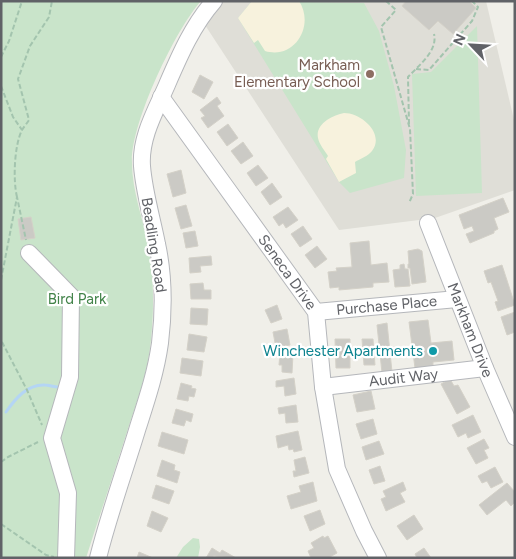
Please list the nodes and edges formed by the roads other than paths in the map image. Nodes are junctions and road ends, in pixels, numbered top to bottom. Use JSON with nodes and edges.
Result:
{"nodes":[{"id":1,"x":214,"y":1,"type":"edge"},
{"id":2,"x":161,"y":97,"type":"junction"},
{"id":3,"x":428,"y":223,"type":"dead end"},
{"id":4,"x":29,"y":253,"type":"road end"},
{"id":5,"x":457,"y":298,"type":"junction"},
{"id":6,"x":316,"y":312,"type":"junction"},
{"id":7,"x":485,"y":368,"type":"junction"},
{"id":8,"x":323,"y":387,"type":"junction"},
{"id":9,"x":515,"y":437,"type":"edge"},
{"id":10,"x":66,"y":558,"type":"edge"},
{"id":11,"x":98,"y":558,"type":"edge"},
{"id":12,"x":378,"y":558,"type":"edge"}],
"edges":[{"from":1,"to":2,"type":"street","name":"Beadling Road"},
{"from":2,"to":6,"type":"street","name":"Seneca Drive"},
{"from":2,"to":11,"type":"street","name":"Beadling Road"},
{"from":3,"to":5,"type":"street","name":"Markham Drive"},
{"from":4,"to":10,"type":"street"},
{"from":5,"to":6,"type":"street","name":"Purchase Place"},
{"from":5,"to":7,"type":"street","name":"Markham Drive"},
{"from":6,"to":8,"type":"street","name":"Seneca Drive"},
{"from":7,"to":8,"type":"street","name":"Audit Way"},
{"from":7,"to":9,"type":"street","name":"Markham Drive"},
{"from":8,"to":12,"type":"street","name":"Seneca Drive"}]}
